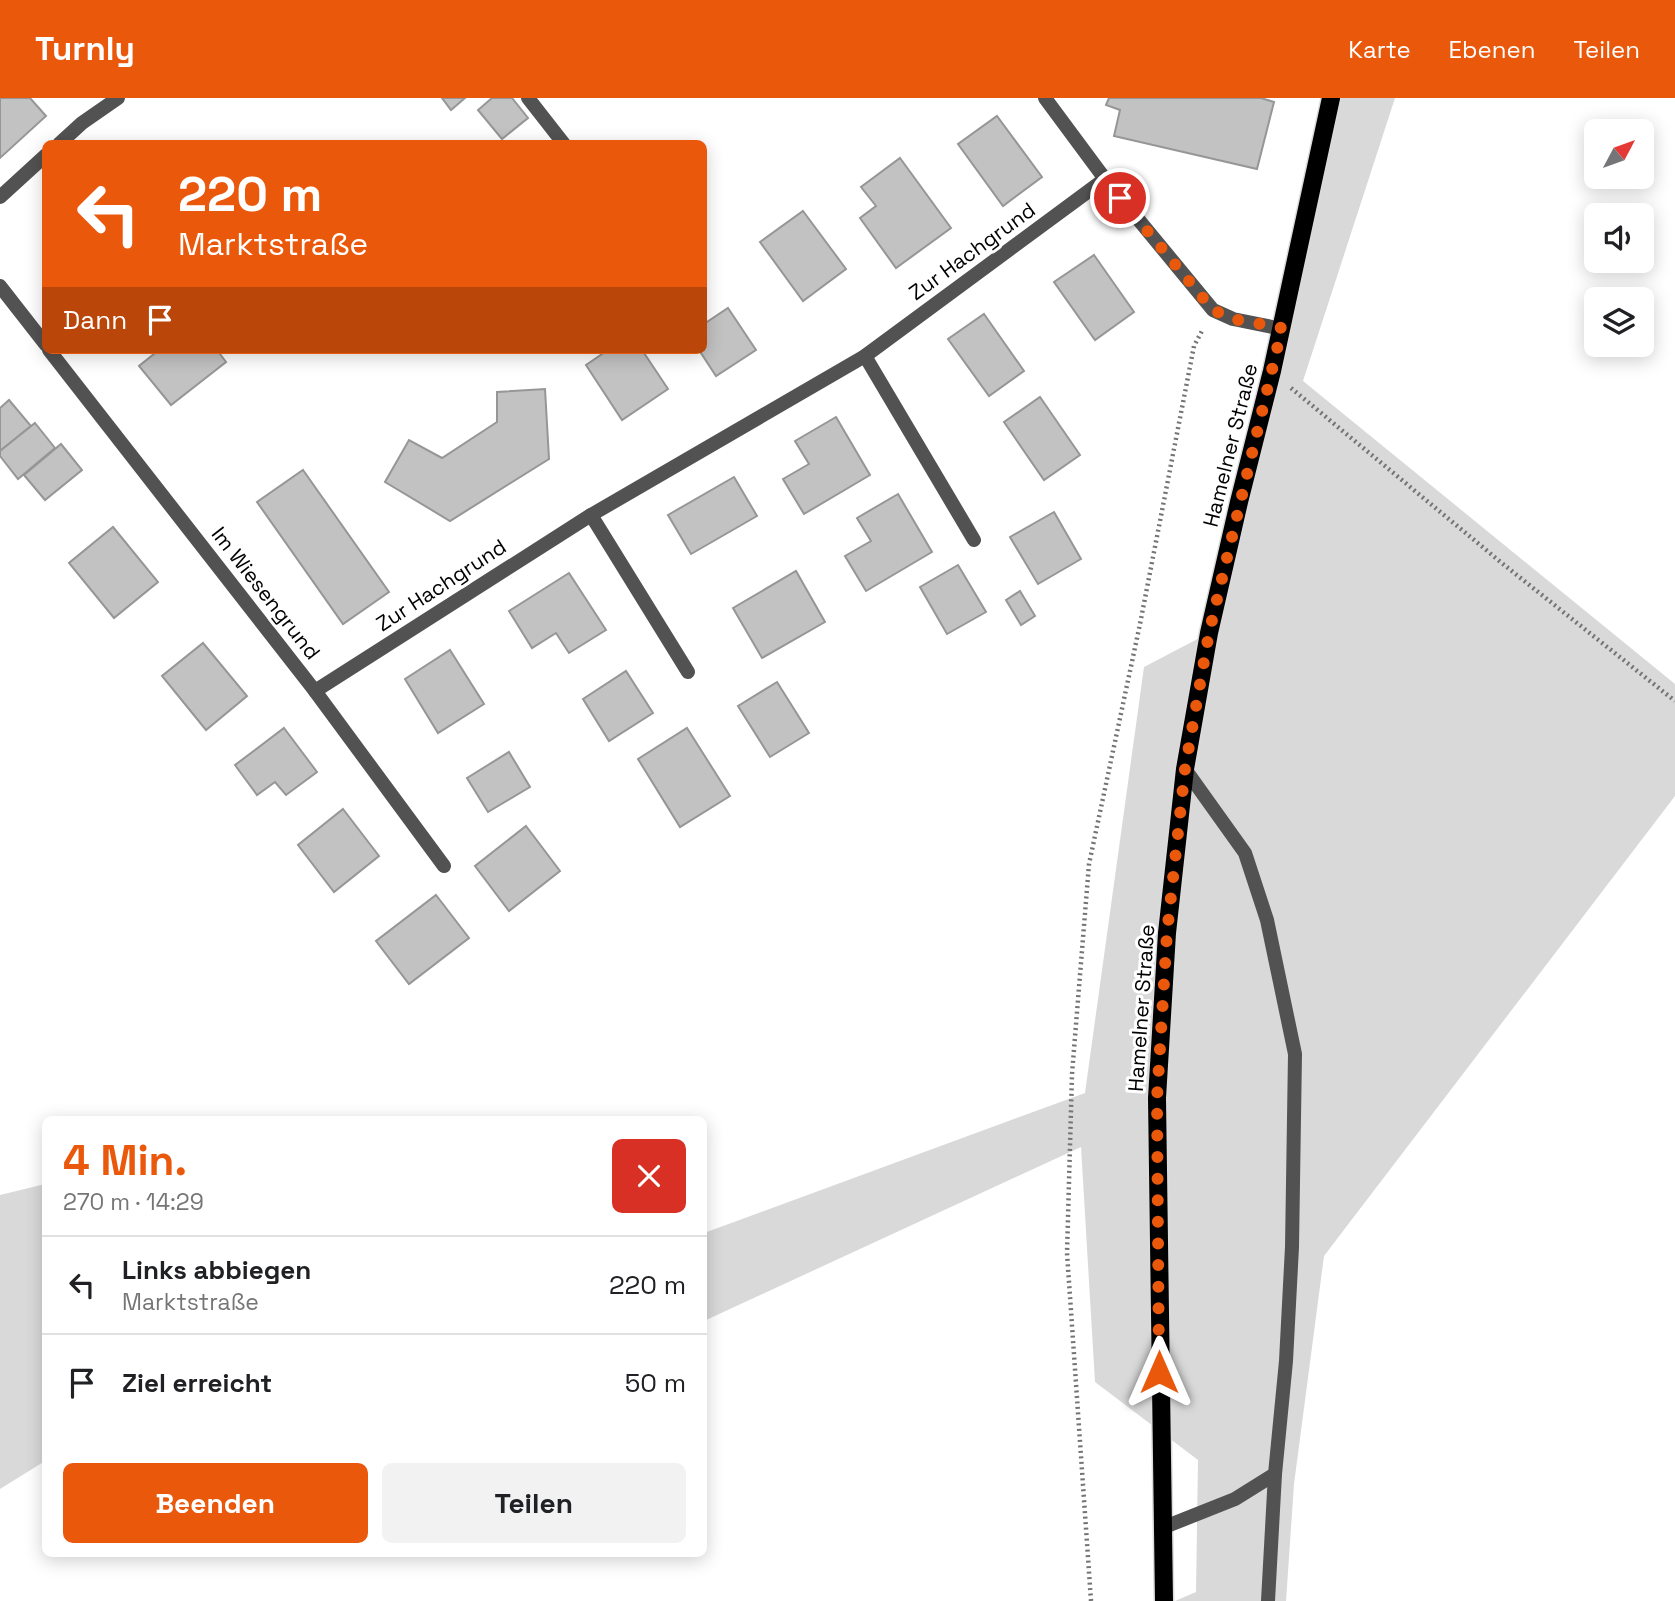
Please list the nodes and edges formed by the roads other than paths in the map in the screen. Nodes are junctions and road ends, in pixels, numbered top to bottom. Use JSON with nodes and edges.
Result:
{"nodes":[{"id":1,"x":118,"y":98,"type":"edge"},
{"id":2,"x":528,"y":98,"type":"edge"},
{"id":3,"x":1045,"y":98,"type":"edge"},
{"id":4,"x":1331,"y":98,"type":"edge"},
{"id":5,"x":63,"y":140,"type":"edge"},
{"id":6,"x":561,"y":140,"type":"edge"},
{"id":7,"x":42,"y":159,"type":"edge"},
{"id":8,"x":1105,"y":180,"type":"junction"},
{"id":9,"x":0,"y":197,"type":"edge"},
{"id":10,"x":0,"y":286,"type":"edge"},
{"id":11,"x":1282,"y":328,"type":"junction"},
{"id":12,"x":42,"y":340,"type":"edge"},
{"id":13,"x":53,"y":354,"type":"edge"},
{"id":14,"x":865,"y":356,"type":"junction"},
{"id":15,"x":591,"y":514,"type":"junction"},
{"id":16,"x":974,"y":540,"type":"dead end"},
{"id":17,"x":688,"y":672,"type":"dead end"},
{"id":18,"x":315,"y":691,"type":"junction"},
{"id":19,"x":1185,"y":769,"type":"junction"},
{"id":20,"x":444,"y":866,"type":"dead end"},
{"id":21,"x":1275,"y":1474,"type":"junction"},
{"id":22,"x":1162,"y":1528,"type":"junction"},
{"id":23,"x":1164,"y":1601,"type":"edge"},
{"id":24,"x":1268,"y":1601,"type":"edge"}],
"edges":[{"from":1,"to":5,"type":"street"},
{"from":2,"to":6,"type":"street"},
{"from":3,"to":8,"type":"street"},
{"from":4,"to":11,"type":"main road","name":"Hamelner Straße"},
{"from":7,"to":9,"type":"street"},
{"from":8,"to":11,"type":"street"},
{"from":8,"to":14,"type":"street","name":"Zur Hachgrund"},
{"from":10,"to":12,"type":"street"},
{"from":11,"to":19,"type":"main road","name":"Hamelner Straße"},
{"from":13,"to":18,"type":"street","name":"Im Wiesengrund"},
{"from":14,"to":15,"type":"street","name":"Zur Hachgrund"},
{"from":14,"to":16,"type":"street"},
{"from":15,"to":17,"type":"street"},
{"from":15,"to":18,"type":"street","name":"Zur Hachgrund"},
{"from":18,"to":20,"type":"street","name":"Im Wiesengrund"},
{"from":19,"to":21,"type":"street"},
{"from":19,"to":22,"type":"main road","name":"Hamelner Straße"},
{"from":21,"to":22,"type":"street"},
{"from":21,"to":24,"type":"street"},
{"from":22,"to":23,"type":"main road","name":"Hamelner Straße"}]}
